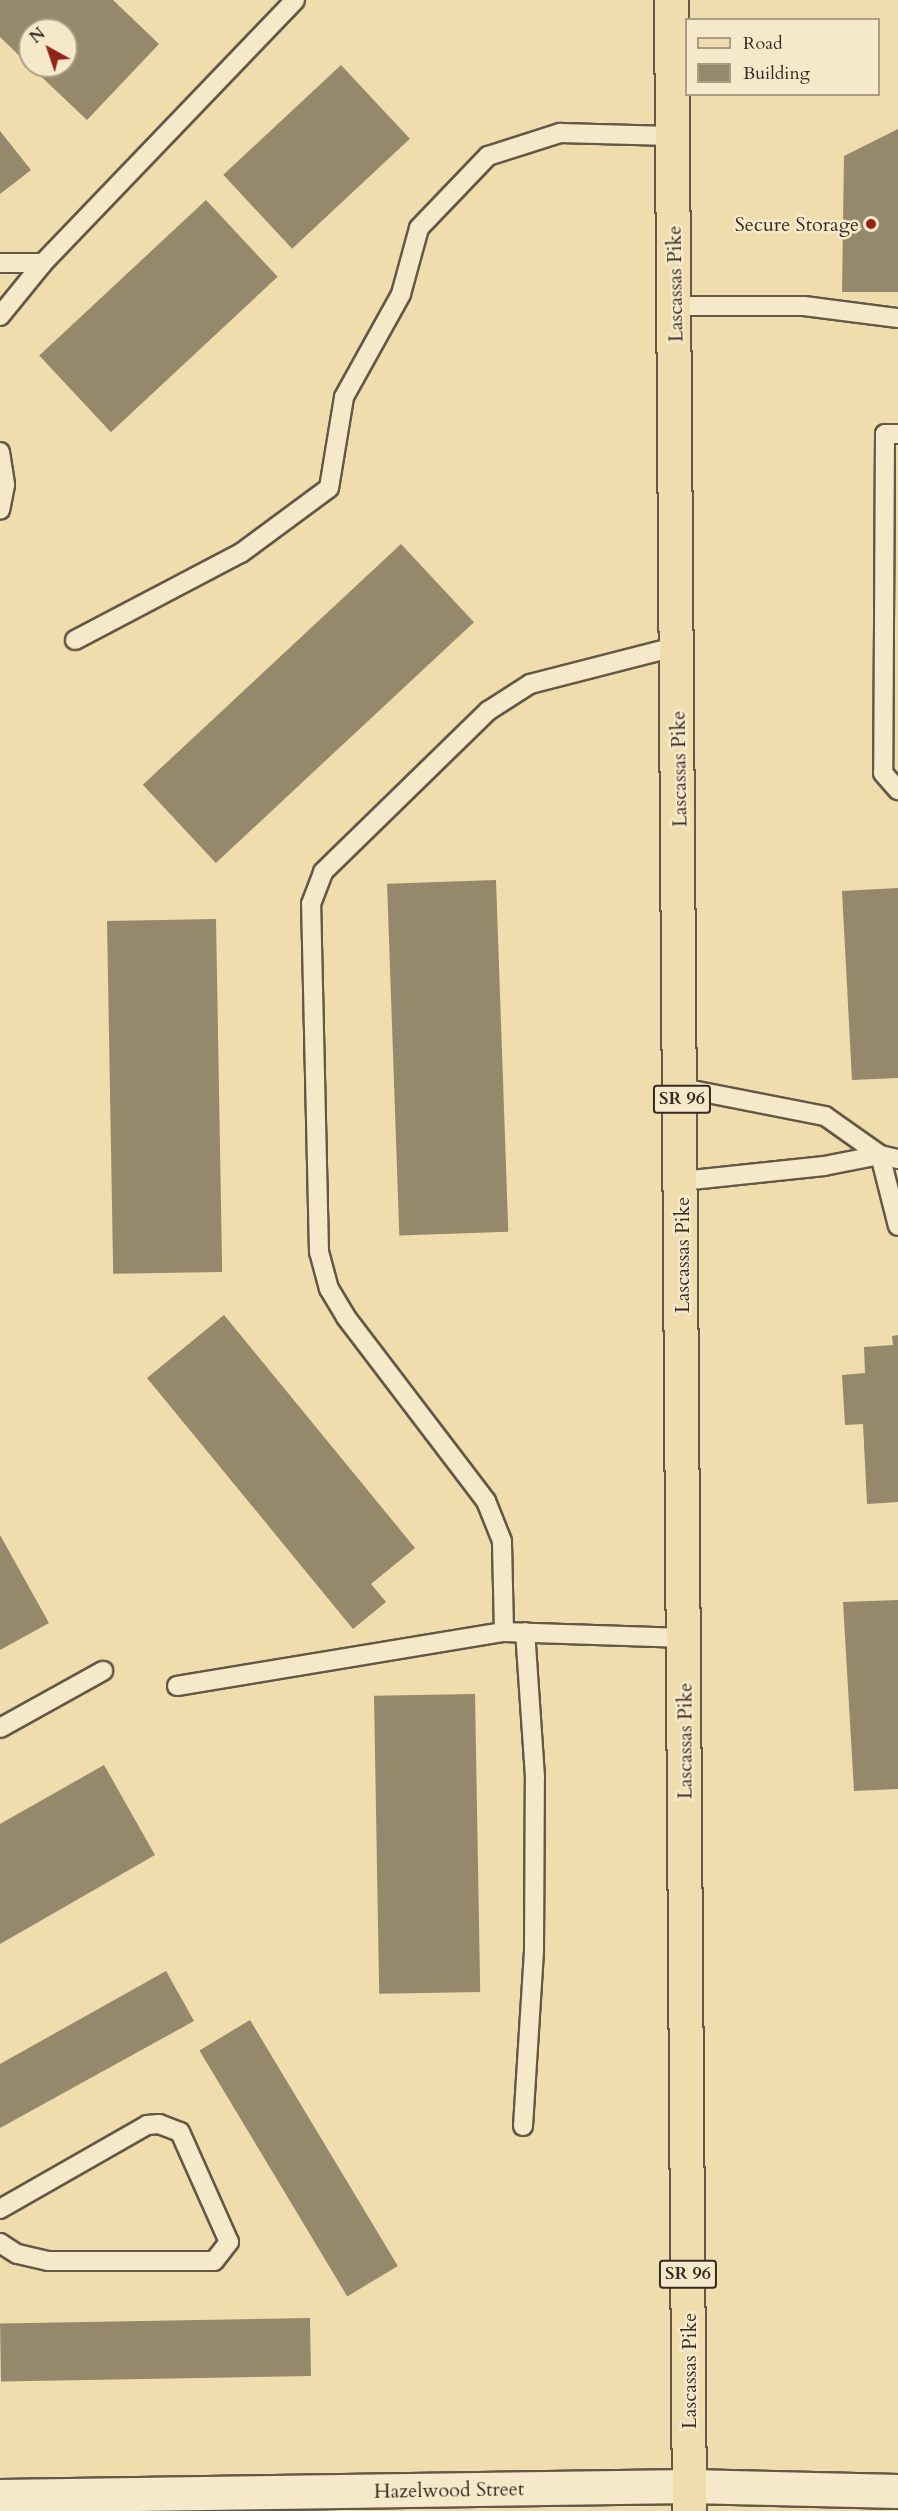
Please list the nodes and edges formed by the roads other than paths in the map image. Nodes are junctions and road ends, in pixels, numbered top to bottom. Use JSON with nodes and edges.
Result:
{"nodes":[{"id":1,"x":295,"y":0,"type":"edge"},
{"id":2,"x":671,"y":0,"type":"edge"},
{"id":3,"x":671,"y":136,"type":"junction"},
{"id":4,"x":0,"y":263,"type":"edge"},
{"id":5,"x":43,"y":263,"type":"junction"},
{"id":6,"x":676,"y":306,"type":"junction"},
{"id":7,"x":0,"y":316,"type":"edge"},
{"id":8,"x":898,"y":318,"type":"edge"},
{"id":9,"x":898,"y":434,"type":"edge"},
{"id":10,"x":0,"y":452,"type":"edge"},
{"id":11,"x":0,"y":510,"type":"edge"},
{"id":12,"x":75,"y":640,"type":"dead end"},
{"id":13,"x":678,"y":646,"type":"junction"},
{"id":14,"x":898,"y":790,"type":"edge"},
{"id":15,"x":682,"y":1088,"type":"junction"},
{"id":16,"x":880,"y":1155,"type":"junction"},
{"id":17,"x":898,"y":1159,"type":"edge"},
{"id":18,"x":682,"y":1181,"type":"junction"},
{"id":19,"x":898,"y":1226,"type":"edge"},
{"id":20,"x":504,"y":1632,"type":"junction"},
{"id":21,"x":525,"y":1632,"type":"junction"},
{"id":22,"x":684,"y":1638,"type":"junction"},
{"id":23,"x":103,"y":1671,"type":"dead end"},
{"id":24,"x":177,"y":1686,"type":"dead end"},
{"id":25,"x":0,"y":1728,"type":"edge"},
{"id":26,"x":523,"y":2126,"type":"dead end"},
{"id":27,"x":0,"y":2209,"type":"edge"},
{"id":28,"x":0,"y":2243,"type":"edge"},
{"id":29,"x":898,"y":2491,"type":"edge"},
{"id":30,"x":0,"y":2496,"type":"edge"},
{"id":31,"x":689,"y":2498,"type":"edge"},
{"id":32,"x":291,"y":2502,"type":"edge"}],
"edges":[{"from":1,"to":5,"type":"lane"},
{"from":2,"to":3,"type":"main road","name":"Lascassas Pike","number":"SR 96"},
{"from":3,"to":6,"type":"main road","name":"Lascassas Pike","number":"SR 96"},
{"from":3,"to":12,"type":"lane"},
{"from":4,"to":5,"type":"lane"},
{"from":5,"to":7,"type":"lane"},
{"from":6,"to":8,"type":"lane"},
{"from":6,"to":13,"type":"main road","name":"Lascassas Pike","number":"SR 96"},
{"from":9,"to":14,"type":"lane"},
{"from":10,"to":11,"type":"lane"},
{"from":13,"to":15,"type":"main road","name":"Lascassas Pike","number":"SR 96"},
{"from":13,"to":20,"type":"lane"},
{"from":15,"to":16,"type":"lane"},
{"from":15,"to":18,"type":"main road","name":"Lascassas Pike","number":"SR 96"},
{"from":16,"to":17,"type":"lane"},
{"from":16,"to":18,"type":"lane"},
{"from":16,"to":19,"type":"lane"},
{"from":18,"to":22,"type":"main road","name":"Lascassas Pike","number":"SR 96"},
{"from":20,"to":21,"type":"lane"},
{"from":20,"to":24,"type":"lane"},
{"from":21,"to":22,"type":"lane"},
{"from":21,"to":26,"type":"lane"},
{"from":22,"to":31,"type":"main road","name":"Lascassas Pike","number":"SR 96"},
{"from":23,"to":25,"type":"lane"},
{"from":27,"to":28,"type":"lane"},
{"from":29,"to":31,"type":"street","name":"Hazelwood Street"},
{"from":30,"to":32,"type":"street","name":"Hazelwood Street"},
{"from":31,"to":32,"type":"street","name":"Hazelwood Street"}]}
